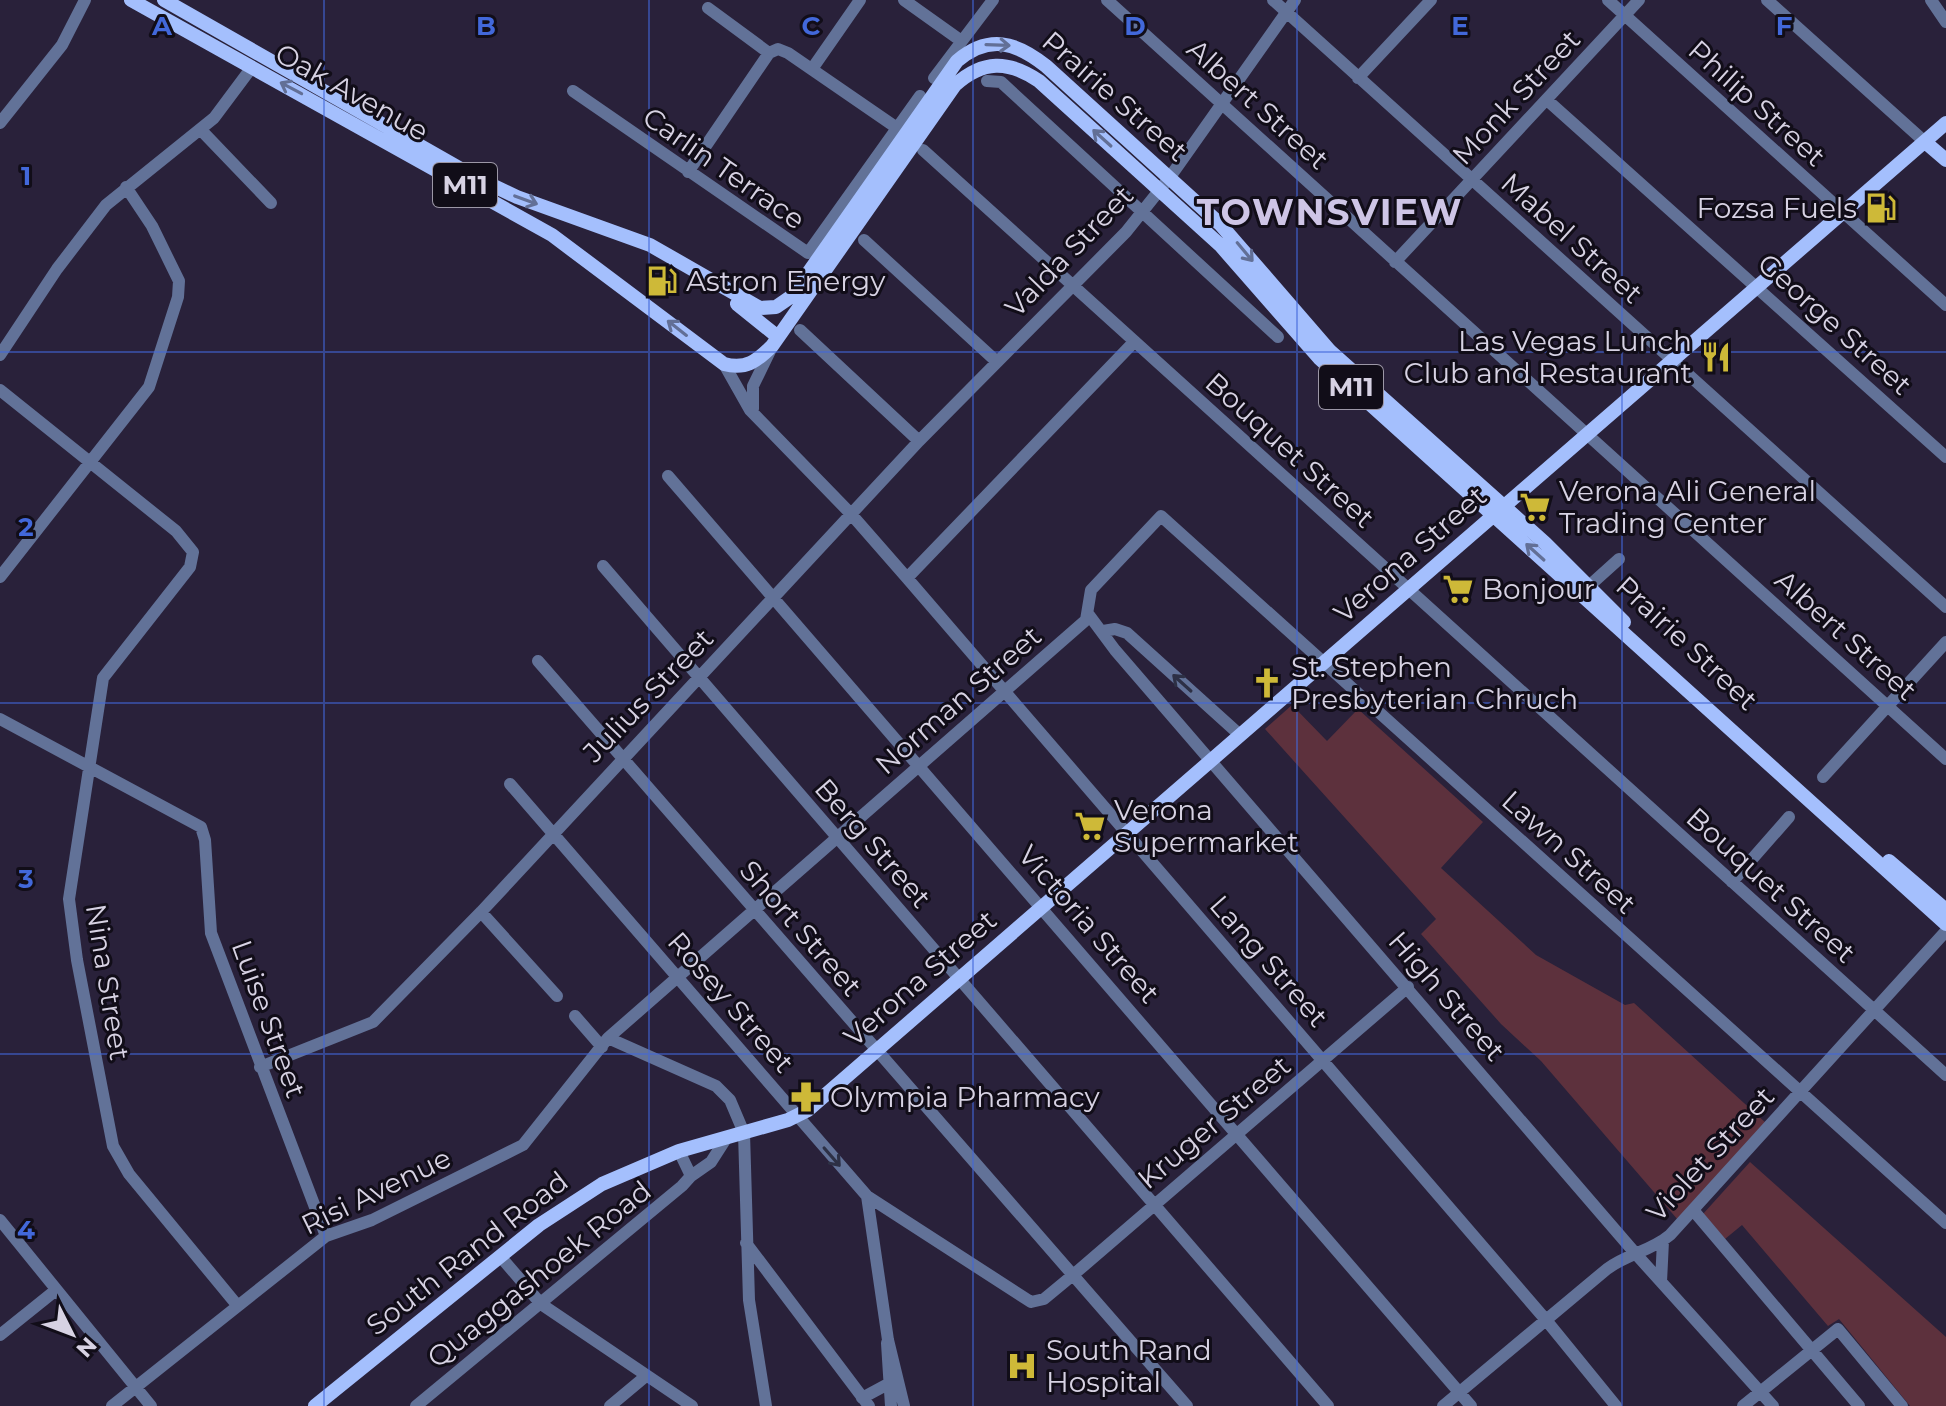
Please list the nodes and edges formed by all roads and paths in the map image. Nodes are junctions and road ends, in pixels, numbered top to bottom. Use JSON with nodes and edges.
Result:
{"nodes":[{"id":1,"x":85,"y":0,"type":"edge"},
{"id":2,"x":131,"y":0,"type":"edge"},
{"id":3,"x":164,"y":0,"type":"edge"},
{"id":4,"x":860,"y":0,"type":"edge"},
{"id":5,"x":904,"y":0,"type":"edge"},
{"id":6,"x":993,"y":0,"type":"edge"},
{"id":7,"x":1107,"y":0,"type":"edge"},
{"id":8,"x":1273,"y":0,"type":"edge"},
{"id":9,"x":1295,"y":0,"type":"edge"},
{"id":10,"x":1431,"y":0,"type":"edge"},
{"id":11,"x":1608,"y":0,"type":"edge"},
{"id":12,"x":1639,"y":0,"type":"edge"},
{"id":13,"x":1767,"y":0,"type":"edge"},
{"id":14,"x":1931,"y":0,"type":"edge"},
{"id":15,"x":708,"y":8,"type":"dead end"},
{"id":16,"x":1284,"y":11,"type":"junction"},
{"id":17,"x":1624,"y":15,"type":"junction"},
{"id":18,"x":1946,"y":22,"type":"edge"},
{"id":19,"x":960,"y":40,"type":"junction"},
{"id":20,"x":769,"y":53,"type":"junction"},
{"id":21,"x":252,"y":67,"type":"junction"},
{"id":22,"x":812,"y":69,"type":"junction"},
{"id":23,"x":934,"y":78,"type":"dead end"},
{"id":24,"x":1358,"y":78,"type":"junction"},
{"id":25,"x":987,"y":81,"type":"dead end"},
{"id":26,"x":573,"y":91,"type":"dead end"},
{"id":27,"x":920,"y":96,"type":"dead end"},
{"id":28,"x":1547,"y":100,"type":"junction"},
{"id":29,"x":1221,"y":103,"type":"junction"},
{"id":30,"x":0,"y":123,"type":"edge"},
{"id":31,"x":1946,"y":123,"type":"edge"},
{"id":32,"x":897,"y":128,"type":"junction"},
{"id":33,"x":200,"y":129,"type":"junction"},
{"id":34,"x":1925,"y":142,"type":"junction"},
{"id":35,"x":923,"y":150,"type":"dead end"},
{"id":36,"x":1946,"y":160,"type":"edge"},
{"id":37,"x":688,"y":172,"type":"junction"},
{"id":38,"x":1170,"y":177,"type":"junction"},
{"id":39,"x":1472,"y":180,"type":"junction"},
{"id":40,"x":126,"y":187,"type":"junction"},
{"id":41,"x":1160,"y":190,"type":"junction"},
{"id":42,"x":271,"y":203,"type":"dead end"},
{"id":43,"x":1143,"y":212,"type":"junction"},
{"id":44,"x":1843,"y":213,"type":"junction"},
{"id":45,"x":864,"y":240,"type":"dead end"},
{"id":46,"x":1395,"y":262,"type":"junction"},
{"id":47,"x":721,"y":286,"type":"junction"},
{"id":48,"x":1073,"y":286,"type":"junction"},
{"id":49,"x":1758,"y":287,"type":"junction"},
{"id":50,"x":1946,"y":305,"type":"edge"},
{"id":51,"x":800,"y":330,"type":"dead end"},
{"id":52,"x":1278,"y":337,"type":"dead end"},
{"id":53,"x":775,"y":341,"type":"junction"},
{"id":54,"x":1134,"y":342,"type":"junction"},
{"id":55,"x":0,"y":355,"type":"edge"},
{"id":56,"x":996,"y":361,"type":"junction"},
{"id":57,"x":1672,"y":361,"type":"junction"},
{"id":58,"x":724,"y":364,"type":"junction"},
{"id":59,"x":743,"y":367,"type":"joint"},
{"id":60,"x":0,"y":390,"type":"edge"},
{"id":61,"x":755,"y":415,"type":"junction"},
{"id":62,"x":1588,"y":435,"type":"junction"},
{"id":63,"x":919,"y":441,"type":"junction"},
{"id":64,"x":1946,"y":457,"type":"edge"},
{"id":65,"x":92,"y":463,"type":"junction"},
{"id":66,"x":668,"y":476,"type":"dead end"},
{"id":67,"x":1500,"y":511,"type":"junction"},
{"id":68,"x":851,"y":514,"type":"junction"},
{"id":69,"x":1619,"y":559,"type":"dead end"},
{"id":70,"x":603,"y":566,"type":"dead end"},
{"id":71,"x":0,"y":577,"type":"edge"},
{"id":72,"x":907,"y":578,"type":"junction"},
{"id":73,"x":1589,"y":586,"type":"junction"},
{"id":74,"x":1409,"y":590,"type":"junction"},
{"id":75,"x":773,"y":598,"type":"junction"},
{"id":76,"x":1946,"y":607,"type":"edge"},
{"id":77,"x":1088,"y":617,"type":"junction"},
{"id":78,"x":1103,"y":631,"type":"junction"},
{"id":79,"x":1946,"y":642,"type":"edge"},
{"id":80,"x":538,"y":661,"type":"dead end"},
{"id":81,"x":1324,"y":663,"type":"junction"},
{"id":82,"x":699,"y":677,"type":"junction"},
{"id":83,"x":1005,"y":693,"type":"junction"},
{"id":84,"x":1888,"y":706,"type":"junction"},
{"id":85,"x":0,"y":719,"type":"edge"},
{"id":86,"x":1240,"y":735,"type":"junction"},
{"id":87,"x":623,"y":758,"type":"junction"},
{"id":88,"x":1946,"y":759,"type":"edge"},
{"id":89,"x":1212,"y":760,"type":"junction"},
{"id":90,"x":89,"y":766,"type":"junction"},
{"id":91,"x":920,"y":766,"type":"junction"},
{"id":92,"x":1823,"y":777,"type":"dead end"},
{"id":93,"x":510,"y":784,"type":"dead end"},
{"id":94,"x":1789,"y":817,"type":"dead end"},
{"id":95,"x":1127,"y":833,"type":"junction"},
{"id":96,"x":554,"y":836,"type":"junction"},
{"id":97,"x":836,"y":838,"type":"junction"},
{"id":98,"x":1732,"y":882,"type":"junction"},
{"id":99,"x":1043,"y":907,"type":"junction"},
{"id":100,"x":753,"y":909,"type":"junction"},
{"id":101,"x":1946,"y":910,"type":"edge"},
{"id":102,"x":481,"y":912,"type":"junction"},
{"id":103,"x":1946,"y":924,"type":"edge"},
{"id":104,"x":1946,"y":931,"type":"edge"},
{"id":105,"x":678,"y":978,"type":"junction"},
{"id":106,"x":960,"y":979,"type":"junction"},
{"id":107,"x":1408,"y":987,"type":"junction"},
{"id":108,"x":557,"y":996,"type":"dead end"},
{"id":109,"x":1874,"y":1010,"type":"junction"},
{"id":110,"x":575,"y":1016,"type":"dead end"},
{"id":111,"x":605,"y":1042,"type":"junction"},
{"id":112,"x":876,"y":1051,"type":"junction"},
{"id":113,"x":1323,"y":1060,"type":"junction"},
{"id":114,"x":260,"y":1067,"type":"junction"},
{"id":115,"x":1946,"y":1075,"type":"edge"},
{"id":116,"x":1800,"y":1093,"type":"junction"},
{"id":117,"x":797,"y":1117,"type":"junction"},
{"id":118,"x":744,"y":1133,"type":"junction"},
{"id":119,"x":1235,"y":1134,"type":"junction"},
{"id":120,"x":727,"y":1137,"type":"junction"},
{"id":121,"x":679,"y":1151,"type":"junction"},
{"id":122,"x":691,"y":1176,"type":"junction"},
{"id":123,"x":867,"y":1196,"type":"junction"},
{"id":124,"x":1154,"y":1204,"type":"junction"},
{"id":125,"x":1693,"y":1210,"type":"junction"},
{"id":126,"x":0,"y":1220,"type":"edge"},
{"id":127,"x":1946,"y":1223,"type":"edge"},
{"id":128,"x":326,"y":1236,"type":"junction"},
{"id":129,"x":1663,"y":1241,"type":"junction"},
{"id":130,"x":746,"y":1243,"type":"junction"},
{"id":131,"x":1635,"y":1253,"type":"junction"},
{"id":132,"x":500,"y":1256,"type":"junction"},
{"id":133,"x":1073,"y":1275,"type":"junction"},
{"id":134,"x":773,"y":1281,"type":"junction"},
{"id":135,"x":1661,"y":1282,"type":"junction"},
{"id":136,"x":748,"y":1284,"type":"junction"},
{"id":137,"x":56,"y":1290,"type":"junction"},
{"id":138,"x":1051,"y":1293,"type":"joint"},
{"id":139,"x":541,"y":1304,"type":"junction"},
{"id":140,"x":237,"y":1305,"type":"junction"},
{"id":141,"x":1546,"y":1320,"type":"junction"},
{"id":142,"x":0,"y":1335,"type":"edge"},
{"id":143,"x":888,"y":1340,"type":"junction"},
{"id":144,"x":1811,"y":1350,"type":"junction"},
{"id":145,"x":646,"y":1376,"type":"junction"},
{"id":146,"x":888,"y":1384,"type":"junction"},
{"id":147,"x":135,"y":1387,"type":"junction"},
{"id":148,"x":1460,"y":1392,"type":"junction"},
{"id":149,"x":1760,"y":1392,"type":"junction"},
{"id":150,"x":866,"y":1400,"type":"edge"},
{"id":151,"x":112,"y":1406,"type":"edge"},
{"id":152,"x":151,"y":1406,"type":"edge"},
{"id":153,"x":316,"y":1406,"type":"edge"},
{"id":154,"x":416,"y":1406,"type":"edge"},
{"id":155,"x":610,"y":1406,"type":"edge"},
{"id":156,"x":692,"y":1406,"type":"edge"},
{"id":157,"x":766,"y":1406,"type":"edge"},
{"id":158,"x":880,"y":1406,"type":"edge"},
{"id":159,"x":891,"y":1406,"type":"edge"},
{"id":160,"x":904,"y":1406,"type":"edge"},
{"id":161,"x":1187,"y":1406,"type":"edge"},
{"id":162,"x":1328,"y":1406,"type":"edge"},
{"id":163,"x":1443,"y":1406,"type":"edge"},
{"id":164,"x":1471,"y":1406,"type":"edge"},
{"id":165,"x":1616,"y":1406,"type":"edge"},
{"id":166,"x":1743,"y":1406,"type":"edge"},
{"id":167,"x":1773,"y":1406,"type":"edge"},
{"id":168,"x":1859,"y":1406,"type":"edge"},
{"id":169,"x":1902,"y":1406,"type":"edge"}],
"edges":[{"from":1,"to":30,"type":"street"},
{"from":2,"to":21,"type":"main road","name":"Oak Avenue","number":"M11"},
{"from":3,"to":47,"type":"main road","name":"Oak Avenue","number":"M11","one_way":true},
{"from":4,"to":22,"type":"street"},
{"from":5,"to":19,"type":"street"},
{"from":6,"to":19,"type":"street"},
{"from":7,"to":29,"type":"street","name":"Albert Street"},
{"from":8,"to":16,"type":"street","name":"Mabel Street"},
{"from":9,"to":16,"type":"street","name":"Valda Street"},
{"from":10,"to":24,"type":"street"},
{"from":11,"to":17,"type":"street","name":"Philip Street"},
{"from":12,"to":17,"type":"street","name":"Monk Street"},
{"from":13,"to":34,"type":"street"},
{"from":14,"to":18,"type":"street"},
{"from":15,"to":20,"type":"street"},
{"from":16,"to":24,"type":"street","name":"Mabel Street"},
{"from":16,"to":29,"type":"street","name":"Valda Street"},
{"from":17,"to":28,"type":"street","name":"Monk Street"},
{"from":17,"to":44,"type":"street","name":"Philip Street"},
{"from":19,"to":23,"type":"street"},
{"from":20,"to":22,"type":"street"},
{"from":20,"to":37,"type":"street"},
{"from":21,"to":33,"type":"street"},
{"from":58,"to":21,"type":"main road","name":"Oak Avenue","number":"M11","one_way":true},
{"from":22,"to":32,"type":"street"},
{"from":24,"to":39,"type":"street","name":"Mabel Street"},
{"from":25,"to":43,"type":"street"},
{"from":26,"to":37,"type":"street","name":"Carlin Terrace"},
{"from":27,"to":32,"type":"street","name":"Carlin Terrace"},
{"from":28,"to":39,"type":"street","name":"Monk Street"},
{"from":28,"to":49,"type":"street","name":"George Street"},
{"from":29,"to":38,"type":"street","name":"Valda Street"},
{"from":29,"to":46,"type":"street","name":"Albert Street"},
{"from":31,"to":34,"type":"main road","name":"Verona Street"},
{"from":32,"to":37,"type":"street","name":"Carlin Terrace"},
{"from":33,"to":40,"type":"street"},
{"from":33,"to":42,"type":"street"},
{"from":34,"to":36,"type":"main road"},
{"from":34,"to":44,"type":"main road","name":"Verona Street"},
{"from":35,"to":48,"type":"street","name":"Bouquet Street"},
{"from":38,"to":41,"type":"street","name":"Valda Street"},
{"from":47,"to":38,"type":"main road","name":"Prairie Street","number":"M11","one_way":true},
{"from":38,"to":67,"type":"main road","name":"Prairie Street","number":"M11","one_way":true},
{"from":39,"to":46,"type":"street","name":"Monk Street"},
{"from":39,"to":57,"type":"street","name":"Mabel Street"},
{"from":40,"to":55,"type":"street"},
{"from":40,"to":65,"type":"street"},
{"from":41,"to":43,"type":"street","name":"Valda Street"},
{"from":41,"to":53,"type":"main road","name":"Prairie Street","number":"M11","one_way":true},
{"from":41,"to":67,"type":"main road","name":"Prairie Street","number":"M11"},
{"from":43,"to":48,"type":"street","name":"Valda Street"},
{"from":43,"to":52,"type":"street"},
{"from":44,"to":49,"type":"main road","name":"Verona Street"},
{"from":44,"to":50,"type":"street","name":"Philip Street"},
{"from":45,"to":56,"type":"street"},
{"from":46,"to":62,"type":"street","name":"Albert Street"},
{"from":47,"to":53,"type":"main road"},
{"from":48,"to":54,"type":"street","name":"Bouquet Street"},
{"from":48,"to":56,"type":"street","name":"Valda Street"},
{"from":49,"to":57,"type":"main road","name":"Verona Street"},
{"from":49,"to":64,"type":"street","name":"George Street"},
{"from":51,"to":63,"type":"street"},
{"from":53,"to":59,"type":"main road","name":"Prairie Street","number":"M11"},
{"from":53,"to":61,"type":"street"},
{"from":54,"to":72,"type":"street"},
{"from":54,"to":74,"type":"street","name":"Bouquet Street"},
{"from":56,"to":63,"type":"street","name":"Valda Street"},
{"from":57,"to":62,"type":"main road","name":"Verona Street"},
{"from":57,"to":76,"type":"street","name":"Mabel Street"},
{"from":58,"to":59,"type":"main road","name":"Oak Avenue","number":"M11"},
{"from":58,"to":61,"type":"street","name":"Lang Street"},
{"from":60,"to":65,"type":"street"},
{"from":61,"to":68,"type":"street","name":"Lang Street"},
{"from":62,"to":67,"type":"main road","name":"Verona Street"},
{"from":62,"to":84,"type":"street","name":"Albert Street"},
{"from":63,"to":68,"type":"street","name":"Valda Street"},
{"from":65,"to":71,"type":"street"},
{"from":65,"to":90,"type":"street","name":"Nina Street"},
{"from":66,"to":75,"type":"street","name":"Victoria Street"},
{"from":67,"to":73,"type":"main road","name":"Prairie Street","number":"M11"},
{"from":67,"to":74,"type":"main road","name":"Verona Street"},
{"from":103,"to":67,"type":"main road","name":"Prairie Street","number":"M11","one_way":true},
{"from":68,"to":72,"type":"street","name":"Lang Street"},
{"from":68,"to":75,"type":"street","name":"Julius Street"},
{"from":69,"to":73,"type":"street"},
{"from":70,"to":82,"type":"street","name":"Berg Street"},
{"from":72,"to":83,"type":"street","name":"Lang Street"},
{"from":73,"to":101,"type":"main road","name":"Prairie Street","number":"M11"},
{"from":74,"to":81,"type":"main road","name":"Verona Street"},
{"from":74,"to":98,"type":"street","name":"Bouquet Street"},
{"from":75,"to":82,"type":"street","name":"Julius Street"},
{"from":75,"to":91,"type":"street","name":"Victoria Street"},
{"from":77,"to":78,"type":"street","name":"High Street"},
{"from":77,"to":81,"type":"street","name":"Lawn Street"},
{"from":77,"to":83,"type":"street","name":"Norman Street"},
{"from":86,"to":78,"type":"street","one_way":true},
{"from":78,"to":89,"type":"street","name":"High Street"},
{"from":79,"to":84,"type":"street"},
{"from":80,"to":87,"type":"street","name":"Short Street"},
{"from":81,"to":86,"type":"main road","name":"Verona Street"},
{"from":81,"to":116,"type":"street","name":"Lawn Street"},
{"from":82,"to":87,"type":"street","name":"Julius Street"},
{"from":82,"to":97,"type":"street","name":"Berg Street"},
{"from":83,"to":91,"type":"street","name":"Norman Street"},
{"from":83,"to":95,"type":"street","name":"Lang Street"},
{"from":84,"to":88,"type":"street","name":"Albert Street"},
{"from":84,"to":92,"type":"street"},
{"from":85,"to":90,"type":"street"},
{"from":86,"to":89,"type":"main road","name":"Verona Street"},
{"from":87,"to":96,"type":"street","name":"Julius Street"},
{"from":87,"to":100,"type":"street","name":"Short Street"},
{"from":89,"to":95,"type":"main road","name":"Verona Street"},
{"from":89,"to":107,"type":"street","name":"High Street"},
{"from":90,"to":114,"type":"street","name":"Luise Street"},
{"from":90,"to":140,"type":"street","name":"Nina Street"},
{"from":91,"to":97,"type":"street","name":"Norman Street"},
{"from":91,"to":99,"type":"street","name":"Victoria Street"},
{"from":93,"to":96,"type":"street","name":"Rosey Street"},
{"from":94,"to":98,"type":"street"},
{"from":95,"to":99,"type":"main road","name":"Verona Street"},
{"from":95,"to":113,"type":"street","name":"Lang Street"},
{"from":96,"to":102,"type":"street","name":"Julius Street"},
{"from":96,"to":105,"type":"street","name":"Rosey Street"},
{"from":97,"to":100,"type":"street","name":"Norman Street"},
{"from":97,"to":106,"type":"street","name":"Berg Street"},
{"from":98,"to":109,"type":"street","name":"Bouquet Street"},
{"from":99,"to":106,"type":"main road","name":"Verona Street"},
{"from":99,"to":119,"type":"street","name":"Victoria Street"},
{"from":100,"to":105,"type":"street","name":"Norman Street"},
{"from":100,"to":112,"type":"street","name":"Short Street"},
{"from":102,"to":108,"type":"street"},
{"from":102,"to":114,"type":"street","name":"Julius Street"},
{"from":104,"to":109,"type":"street","name":"Violet Street"},
{"from":105,"to":111,"type":"street","name":"Norman Street"},
{"from":105,"to":117,"type":"street","name":"Rosey Street"},
{"from":106,"to":112,"type":"main road","name":"Verona Street"},
{"from":106,"to":124,"type":"street","name":"Berg Street"},
{"from":107,"to":113,"type":"street","name":"Kruger Street"},
{"from":107,"to":131,"type":"street","name":"High Street"},
{"from":109,"to":115,"type":"street","name":"Bouquet Street"},
{"from":109,"to":116,"type":"street","name":"Violet Street"},
{"from":110,"to":111,"type":"street"},
{"from":111,"to":118,"type":"street"},
{"from":111,"to":128,"type":"street","name":"Risi Avenue"},
{"from":112,"to":117,"type":"main road","name":"Verona Street"},
{"from":112,"to":133,"type":"street","name":"Short Street"},
{"from":113,"to":119,"type":"street","name":"Kruger Street"},
{"from":113,"to":141,"type":"street","name":"Lang Street"},
{"from":114,"to":128,"type":"street","name":"Luise Street"},
{"from":116,"to":125,"type":"street","name":"Violet Street"},
{"from":116,"to":127,"type":"street","name":"Lawn Street"},
{"from":117,"to":118,"type":"main road","name":"South Rand Road"},
{"from":117,"to":123,"type":"street","name":"Rosey Street","one_way":true},
{"from":118,"to":120,"type":"main road","name":"South Rand Road"},
{"from":118,"to":130,"type":"street"},
{"from":119,"to":124,"type":"street","name":"Kruger Street"},
{"from":119,"to":148,"type":"street","name":"Victoria Street"},
{"from":120,"to":121,"type":"main road","name":"South Rand Road"},
{"from":120,"to":122,"type":"street","name":"Quaggashoek Road"},
{"from":121,"to":122,"type":"street","name":"Quaggashoek Road"},
{"from":121,"to":132,"type":"main road","name":"South Rand Road"},
{"from":122,"to":139,"type":"street","name":"Quaggashoek Road"},
{"from":123,"to":138,"type":"street","name":"Rosey Street"},
{"from":123,"to":143,"type":"street"},
{"from":124,"to":133,"type":"street","name":"Kruger Street"},
{"from":124,"to":162,"type":"street","name":"Berg Street"},
{"from":125,"to":129,"type":"street","name":"Violet Street"},
{"from":125,"to":144,"type":"street"},
{"from":126,"to":137,"type":"street"},
{"from":128,"to":140,"type":"street","name":"Risi Avenue"},
{"from":129,"to":131,"type":"street","name":"Violet Street"},
{"from":129,"to":135,"type":"street"},
{"from":130,"to":134,"type":"street"},
{"from":130,"to":136,"type":"street"},
{"from":131,"to":135,"type":"street","name":"High Street"},
{"from":131,"to":141,"type":"street","name":"Violet Street"},
{"from":132,"to":139,"type":"street"},
{"from":132,"to":153,"type":"main road","name":"South Rand Road"},
{"from":133,"to":138,"type":"street","name":"Kruger Street"},
{"from":133,"to":161,"type":"street","name":"Short Street"},
{"from":134,"to":136,"type":"street"},
{"from":134,"to":150,"type":"street"},
{"from":135,"to":149,"type":"street","name":"High Street"},
{"from":136,"to":157,"type":"street"},
{"from":137,"to":142,"type":"street"},
{"from":137,"to":147,"type":"street"},
{"from":139,"to":145,"type":"street"},
{"from":139,"to":154,"type":"street","name":"Quaggashoek Road"},
{"from":140,"to":147,"type":"street","name":"Risi Avenue"},
{"from":141,"to":148,"type":"street","name":"Violet Street"},
{"from":141,"to":165,"type":"street","name":"Lang Street"},
{"from":143,"to":146,"type":"street"},
{"from":143,"to":160,"type":"street"},
{"from":144,"to":149,"type":"street"},
{"from":144,"to":168,"type":"street"},
{"from":144,"to":169,"type":"street"},
{"from":145,"to":155,"type":"street"},
{"from":145,"to":156,"type":"street"},
{"from":146,"to":150,"type":"street"},
{"from":146,"to":159,"type":"street"},
{"from":147,"to":151,"type":"street","name":"Risi Avenue"},
{"from":147,"to":152,"type":"street"},
{"from":148,"to":163,"type":"street","name":"Violet Street"},
{"from":148,"to":164,"type":"street","name":"Victoria Street"},
{"from":149,"to":166,"type":"street"},
{"from":149,"to":167,"type":"street","name":"High Street"},
{"from":150,"to":158,"type":"street"}]}
